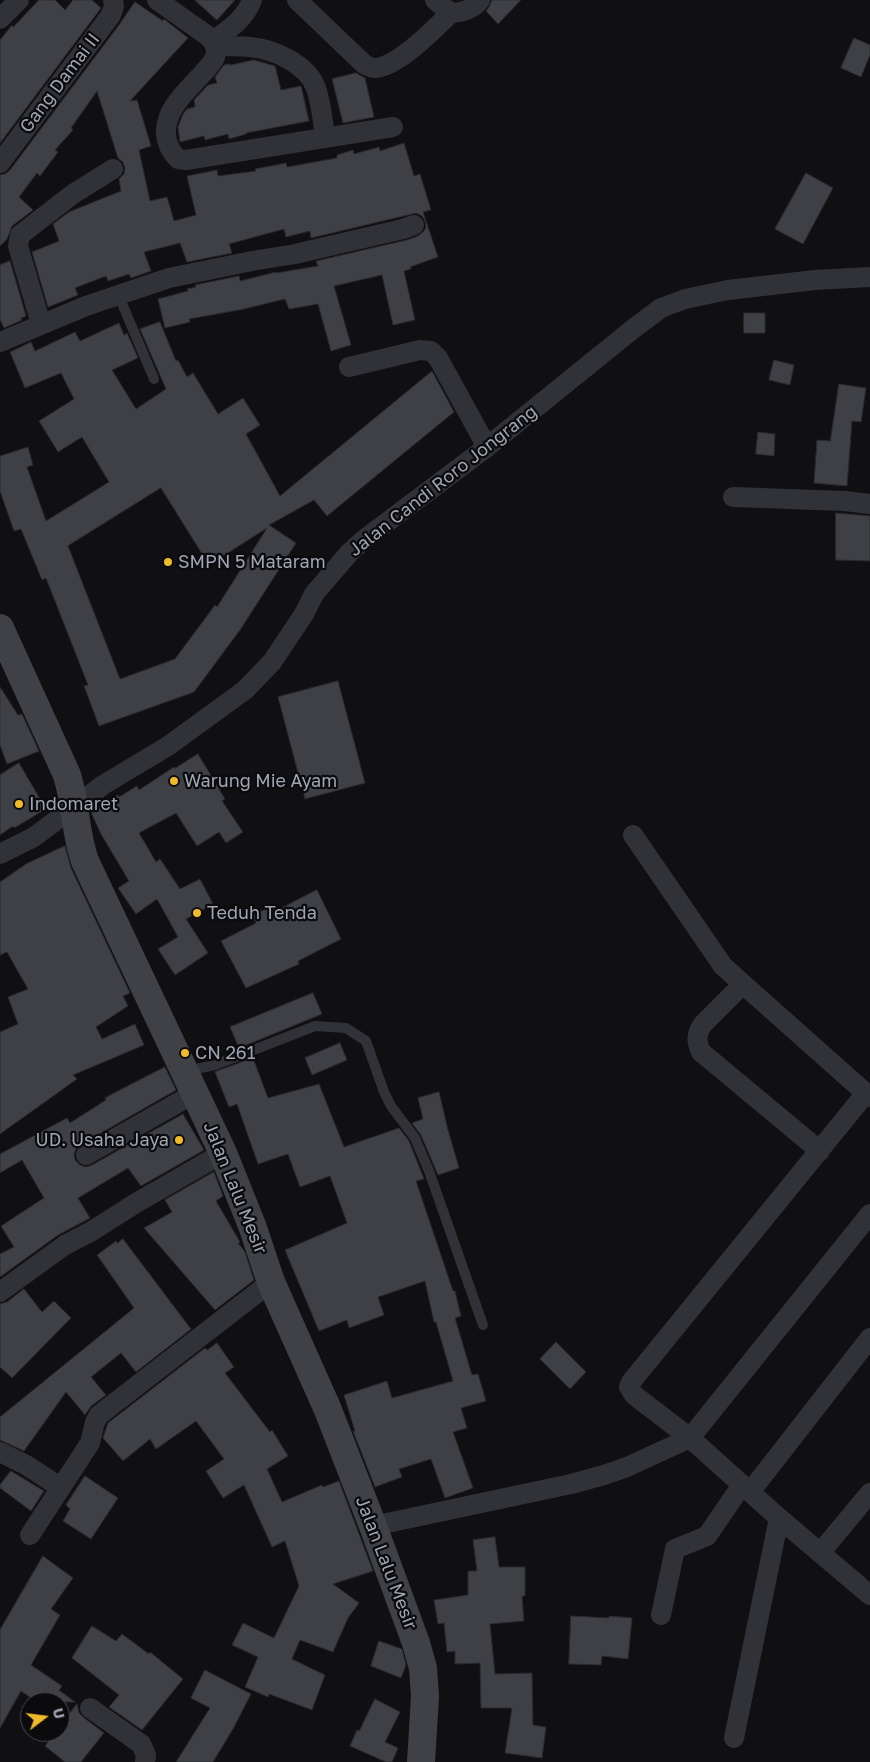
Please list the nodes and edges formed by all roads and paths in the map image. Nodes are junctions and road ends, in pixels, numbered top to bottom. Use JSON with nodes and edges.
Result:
{"nodes":[{"id":1,"x":19,"y":0,"type":"edge"},
{"id":2,"x":113,"y":0,"type":"edge"},
{"id":3,"x":157,"y":0,"type":"edge"},
{"id":4,"x":252,"y":0,"type":"edge"},
{"id":5,"x":296,"y":0,"type":"edge"},
{"id":6,"x":435,"y":0,"type":"edge"},
{"id":7,"x":480,"y":0,"type":"edge"},
{"id":8,"x":452,"y":12,"type":"junction"},
{"id":9,"x":0,"y":19,"type":"edge"},
{"id":10,"x":214,"y":43,"type":"junction"},
{"id":11,"x":393,"y":127,"type":"dead end"},
{"id":12,"x":325,"y":137,"type":"junction"},
{"id":13,"x":0,"y":163,"type":"edge"},
{"id":14,"x":113,"y":169,"type":"dead end"},
{"id":15,"x":414,"y":225,"type":"dead end"},
{"id":16,"x":870,"y":277,"type":"edge"},
{"id":17,"x":118,"y":294,"type":"junction"},
{"id":18,"x":41,"y":324,"type":"junction"},
{"id":19,"x":0,"y":342,"type":"edge"},
{"id":20,"x":349,"y":367,"type":"dead end"},
{"id":21,"x":154,"y":380,"type":"dead end"},
{"id":22,"x":487,"y":447,"type":"junction"},
{"id":23,"x":733,"y":498,"type":"dead end"},
{"id":24,"x":870,"y":504,"type":"edge"},
{"id":25,"x":0,"y":628,"type":"edge"},
{"id":26,"x":74,"y":807,"type":"junction"},
{"id":27,"x":633,"y":835,"type":"dead end"},
{"id":28,"x":0,"y":854,"type":"edge"},
{"id":29,"x":743,"y":984,"type":"junction"},
{"id":30,"x":190,"y":1082,"type":"junction"},
{"id":31,"x":868,"y":1095,"type":"edge"},
{"id":32,"x":820,"y":1150,"type":"junction"},
{"id":33,"x":223,"y":1153,"type":"junction"},
{"id":34,"x":86,"y":1155,"type":"dead end"},
{"id":35,"x":870,"y":1214,"type":"edge"},
{"id":36,"x":271,"y":1282,"type":"junction"},
{"id":37,"x":0,"y":1292,"type":"edge"},
{"id":38,"x":483,"y":1325,"type":"dead end"},
{"id":39,"x":870,"y":1338,"type":"edge"},
{"id":40,"x":690,"y":1438,"type":"junction"},
{"id":41,"x":0,"y":1452,"type":"edge"},
{"id":42,"x":60,"y":1487,"type":"junction"},
{"id":43,"x":746,"y":1488,"type":"junction"},
{"id":44,"x":870,"y":1493,"type":"edge"},
{"id":45,"x":779,"y":1518,"type":"junction"},
{"id":46,"x":373,"y":1526,"type":"junction"},
{"id":47,"x":30,"y":1535,"type":"dead end"},
{"id":48,"x":820,"y":1553,"type":"junction"},
{"id":49,"x":870,"y":1595,"type":"edge"},
{"id":50,"x":661,"y":1615,"type":"dead end"},
{"id":51,"x":90,"y":1708,"type":"dead end"},
{"id":52,"x":734,"y":1738,"type":"dead end"},
{"id":53,"x":145,"y":1762,"type":"edge"},
{"id":54,"x":421,"y":1762,"type":"edge"}],
"edges":[{"from":1,"to":9,"type":"street"},
{"from":2,"to":13,"type":"street","name":"Gang Damai II"},
{"from":3,"to":10,"type":"street"},
{"from":4,"to":10,"type":"street"},
{"from":5,"to":8,"type":"street"},
{"from":6,"to":8,"type":"street"},
{"from":7,"to":8,"type":"street"},
{"from":10,"to":12,"type":"street"},
{"from":10,"to":12,"type":"street"},
{"from":11,"to":12,"type":"street"},
{"from":14,"to":18,"type":"street"},
{"from":15,"to":17,"type":"street"},
{"from":16,"to":22,"type":"street","name":"Jalan Candi Roro Jongrang"},
{"from":17,"to":18,"type":"street"},
{"from":17,"to":21,"type":"lane"},
{"from":18,"to":19,"type":"street"},
{"from":20,"to":22,"type":"street"},
{"from":22,"to":26,"type":"street","name":"Jalan Candi Roro Jongrang"},
{"from":23,"to":24,"type":"street"},
{"from":25,"to":26,"type":"street","name":"Jalan Lalu Mesir"},
{"from":26,"to":28,"type":"street","name":"Jalan Candi Roro Jongrang"},
{"from":26,"to":30,"type":"street","name":"Jalan Lalu Mesir"},
{"from":27,"to":29,"type":"street"},
{"from":29,"to":31,"type":"street"},
{"from":29,"to":32,"type":"street"},
{"from":30,"to":33,"type":"street","name":"Jalan Lalu Mesir"},
{"from":30,"to":34,"type":"street"},
{"from":30,"to":38,"type":"lane"},
{"from":31,"to":32,"type":"street"},
{"from":32,"to":40,"type":"street"},
{"from":33,"to":36,"type":"street","name":"Jalan Lalu Mesir"},
{"from":33,"to":37,"type":"street"},
{"from":35,"to":40,"type":"street"},
{"from":36,"to":42,"type":"street"},
{"from":36,"to":46,"type":"street","name":"Jalan Lalu Mesir"},
{"from":39,"to":43,"type":"street"},
{"from":40,"to":43,"type":"street"},
{"from":40,"to":46,"type":"street"},
{"from":41,"to":42,"type":"street"},
{"from":42,"to":47,"type":"street"},
{"from":43,"to":45,"type":"street"},
{"from":43,"to":50,"type":"street"},
{"from":44,"to":48,"type":"street"},
{"from":45,"to":48,"type":"street"},
{"from":45,"to":52,"type":"street"},
{"from":46,"to":54,"type":"street","name":"Jalan Lalu Mesir"},
{"from":48,"to":49,"type":"street"},
{"from":51,"to":53,"type":"street"}]}
